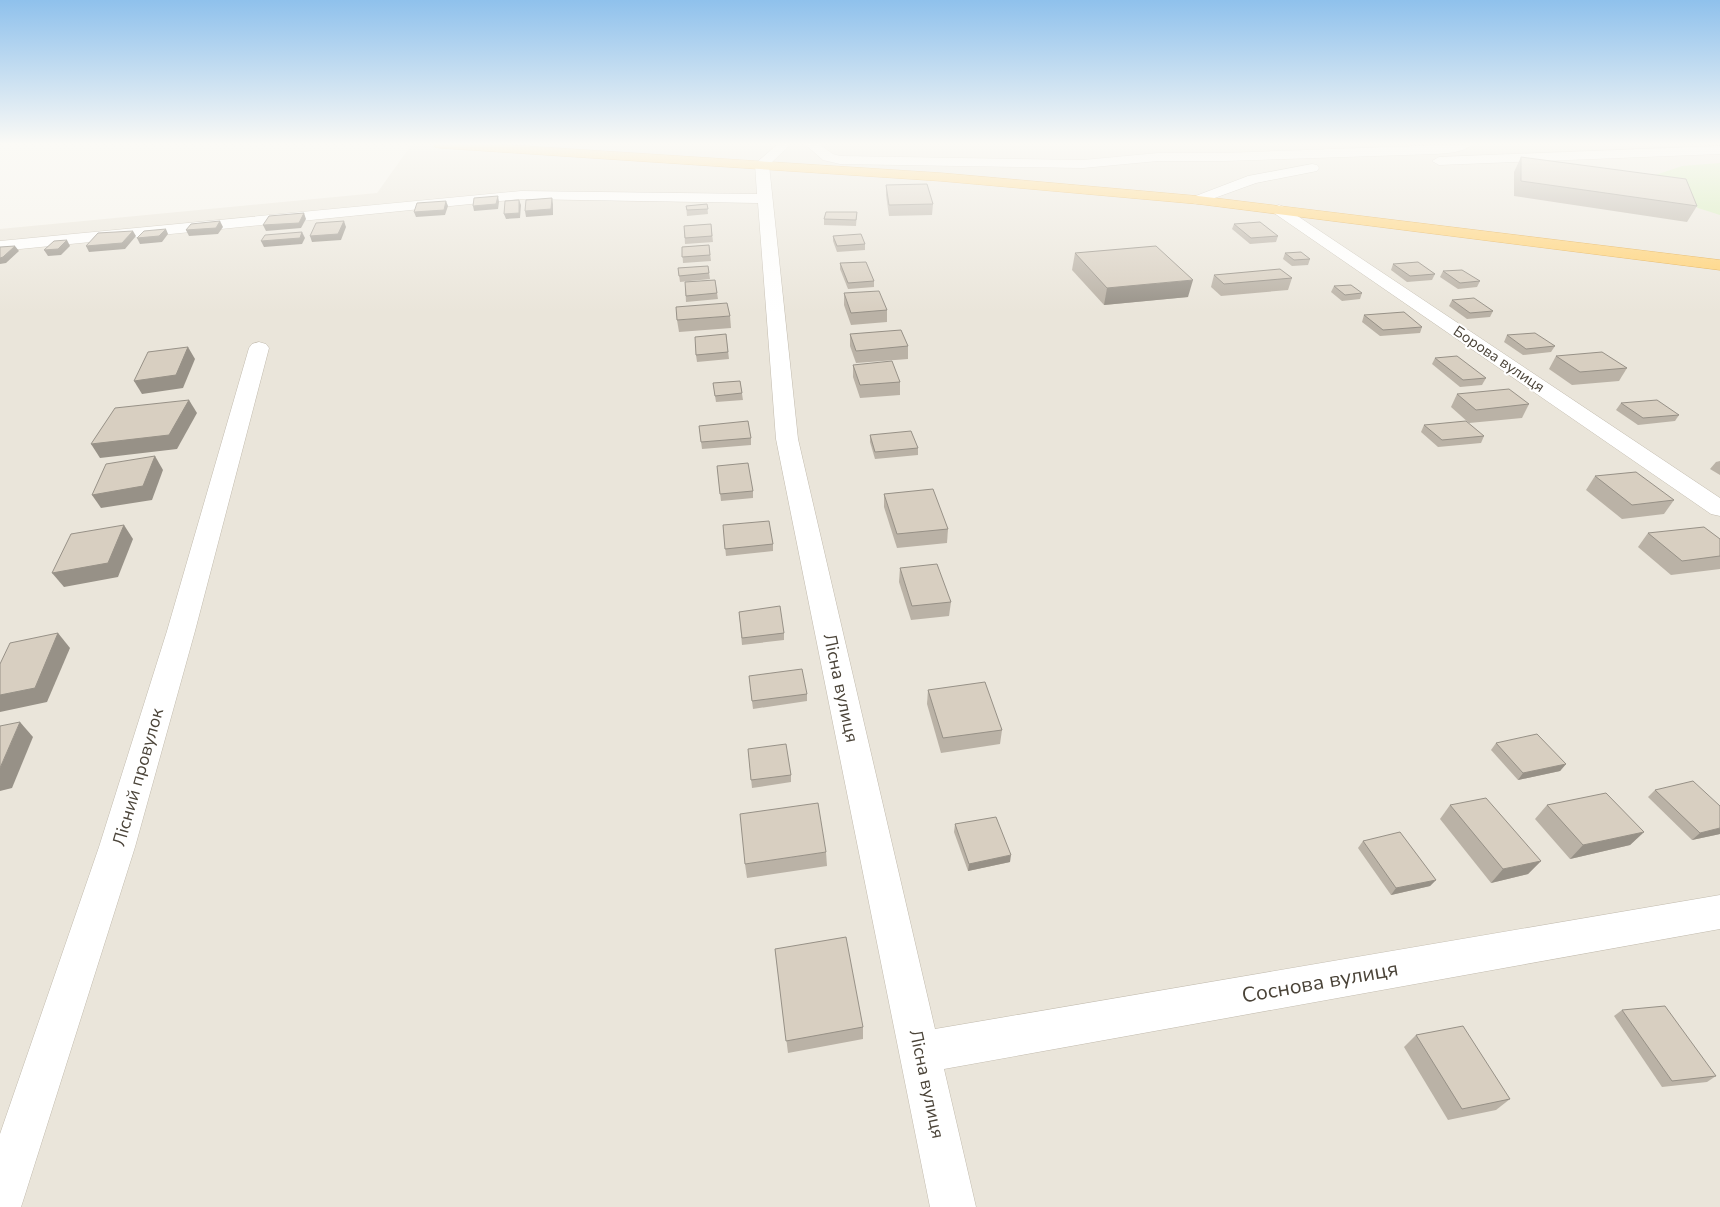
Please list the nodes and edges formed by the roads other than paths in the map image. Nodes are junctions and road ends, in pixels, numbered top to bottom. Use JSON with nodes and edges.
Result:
{"nodes":[{"id":1,"x":467,"y":200,"type":"edge"},
{"id":2,"x":766,"y":200,"type":"edge"},
{"id":3,"x":1201,"y":200,"type":"edge"},
{"id":4,"x":1279,"y":210,"type":"junction"},
{"id":5,"x":0,"y":246,"type":"edge"},
{"id":6,"x":1720,"y":265,"type":"edge"},
{"id":7,"x":259,"y":348,"type":"dead end"},
{"id":8,"x":1720,"y":509,"type":"edge"},
{"id":9,"x":1720,"y":912,"type":"edge"},
{"id":10,"x":920,"y":1052,"type":"junction"},
{"id":11,"x":0,"y":1201,"type":"edge"},
{"id":12,"x":953,"y":1207,"type":"edge"}],
"edges":[{"from":1,"to":5,"type":"street"},
{"from":2,"to":10,"type":"street","name":"Лісна вулиця"},
{"from":3,"to":4,"type":"highway"},
{"from":4,"to":6,"type":"highway"},
{"from":4,"to":8,"type":"street","name":"Борова вулиця"},
{"from":7,"to":11,"type":"street","name":"Лісний провулок"},
{"from":9,"to":10,"type":"street","name":"Соснова вулиця"},
{"from":10,"to":12,"type":"street","name":"Лісна вулиця"}]}
